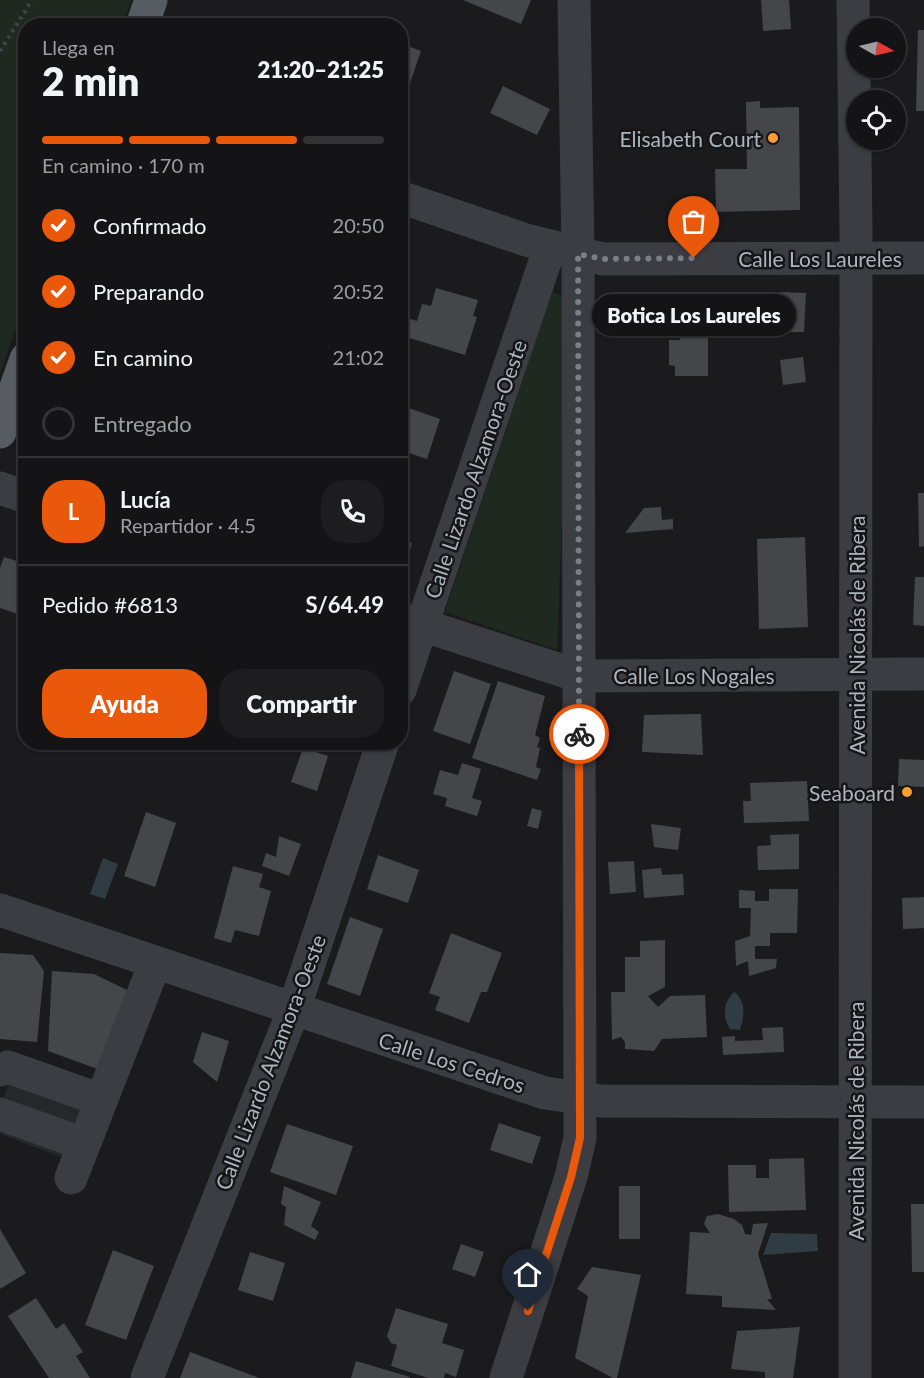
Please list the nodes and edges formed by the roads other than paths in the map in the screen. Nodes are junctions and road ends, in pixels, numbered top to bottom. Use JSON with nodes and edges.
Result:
{"nodes":[{"id":1,"x":151,"y":0,"type":"edge"},
{"id":2,"x":574,"y":0,"type":"edge"},
{"id":3,"x":854,"y":0,"type":"edge"},
{"id":4,"x":145,"y":18,"type":"edge"},
{"id":5,"x":408,"y":200,"type":"edge"},
{"id":6,"x":564,"y":251,"type":"junction"},
{"id":7,"x":856,"y":258,"type":"junction"},
{"id":8,"x":924,"y":258,"type":"edge"},
{"id":9,"x":18,"y":381,"type":"edge"},
{"id":10,"x":0,"y":432,"type":"edge"},
{"id":11,"x":0,"y":489,"type":"edge"},
{"id":12,"x":18,"y":495,"type":"edge"},
{"id":13,"x":412,"y":621,"type":"edge"},
{"id":14,"x":408,"y":644,"type":"edge"},
{"id":15,"x":924,"y":674,"type":"edge"},
{"id":16,"x":856,"y":675,"type":"junction"},
{"id":17,"x":579,"y":676,"type":"junction"},
{"id":18,"x":380,"y":750,"type":"edge"},
{"id":19,"x":0,"y":910,"type":"edge"},
{"id":20,"x":155,"y":963,"type":"junction"},
{"id":21,"x":294,"y":1009,"type":"junction"},
{"id":22,"x":0,"y":1070,"type":"edge"},
{"id":23,"x":580,"y":1098,"type":"junction"},
{"id":24,"x":101,"y":1101,"type":"junction"},
{"id":25,"x":855,"y":1102,"type":"junction"},
{"id":26,"x":924,"y":1102,"type":"edge"},
{"id":27,"x":0,"y":1114,"type":"edge"},
{"id":28,"x":84,"y":1144,"type":"junction"},
{"id":29,"x":71,"y":1179,"type":"dead end"},
{"id":30,"x":147,"y":1378,"type":"edge"},
{"id":31,"x":506,"y":1378,"type":"edge"},
{"id":32,"x":855,"y":1378,"type":"edge"}],
"edges":[{"from":1,"to":4,"type":"main road"},
{"from":2,"to":6,"type":"street"},
{"from":3,"to":7,"type":"street","name":"Avenida Nicolás de Ribera"},
{"from":5,"to":6,"type":"street","name":"Calle Los Laureles"},
{"from":6,"to":7,"type":"street","name":"Calle Los Laureles"},
{"from":6,"to":13,"type":"street","name":"Calle Lizardo Alzamora-Oeste"},
{"from":6,"to":17,"type":"street"},
{"from":7,"to":8,"type":"street","name":"Calle Los Laureles"},
{"from":7,"to":16,"type":"street","name":"Avenida Nicolás de Ribera"},
{"from":9,"to":10,"type":"main road"},
{"from":11,"to":12,"type":"street"},
{"from":13,"to":14,"type":"street","name":"Calle Lizardo Alzamora-Oeste"},
{"from":13,"to":17,"type":"street","name":"Calle Los Nogales"},
{"from":15,"to":16,"type":"street","name":"Calle Los Nogales"},
{"from":16,"to":17,"type":"street","name":"Calle Los Nogales"},
{"from":16,"to":25,"type":"street","name":"Avenida Nicolás de Ribera"},
{"from":17,"to":23,"type":"street"},
{"from":18,"to":21,"type":"street","name":"Calle Lizardo Alzamora-Oeste"},
{"from":19,"to":20,"type":"street","name":"Calle Los Cedros"},
{"from":20,"to":21,"type":"street","name":"Calle Los Cedros"},
{"from":20,"to":24,"type":"street"},
{"from":21,"to":23,"type":"street","name":"Calle Los Cedros"},
{"from":21,"to":30,"type":"street","name":"Calle Lizardo Alzamora-Oeste"},
{"from":22,"to":24,"type":"street"},
{"from":23,"to":25,"type":"street","name":"Calle Los Cedros"},
{"from":23,"to":31,"type":"street"},
{"from":24,"to":28,"type":"street"},
{"from":25,"to":26,"type":"street","name":"Calle Los Cedros"},
{"from":25,"to":32,"type":"street","name":"Avenida Nicolás de Ribera"},
{"from":27,"to":28,"type":"street"},
{"from":28,"to":29,"type":"street"}]}
